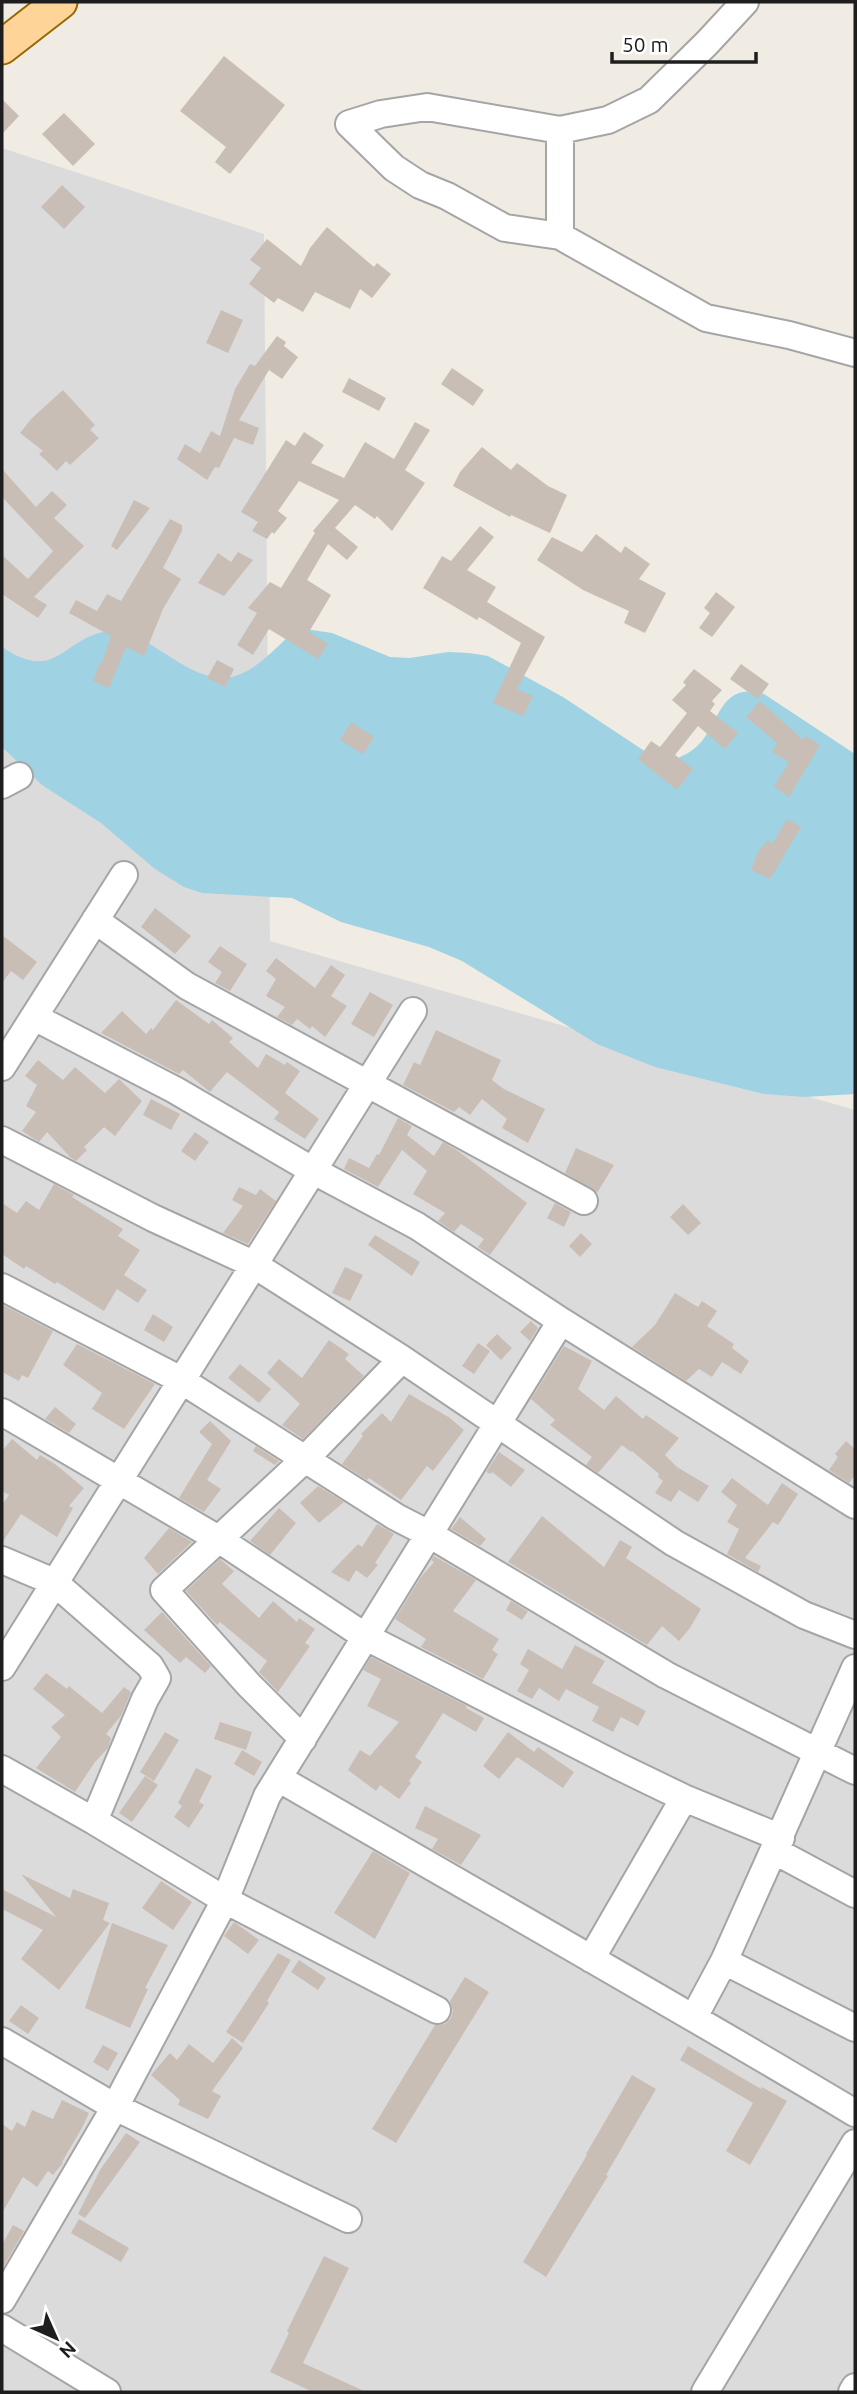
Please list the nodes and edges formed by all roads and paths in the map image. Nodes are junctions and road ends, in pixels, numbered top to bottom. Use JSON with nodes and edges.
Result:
{"nodes":[{"id":1,"x":60,"y":2,"type":"edge"},
{"id":2,"x":745,"y":2,"type":"edge"},
{"id":3,"x":2,"y":47,"type":"edge"},
{"id":4,"x":560,"y":130,"type":"junction"},
{"id":5,"x":560,"y":236,"type":"junction"},
{"id":6,"x":855,"y":353,"type":"edge"},
{"id":7,"x":124,"y":875,"type":"dead end"},
{"id":8,"x":95,"y":920,"type":"junction"},
{"id":9,"x":412,"y":1010,"type":"dead end"},
{"id":10,"x":34,"y":1017,"type":"junction"},
{"id":11,"x":2,"y":1067,"type":"edge"},
{"id":12,"x":367,"y":1083,"type":"junction"},
{"id":13,"x":2,"y":1140,"type":"edge"},
{"id":14,"x":312,"y":1170,"type":"junction"},
{"id":15,"x":584,"y":1202,"type":"dead end"},
{"id":16,"x":253,"y":1264,"type":"junction"},
{"id":17,"x":2,"y":1287,"type":"edge"},
{"id":18,"x":561,"y":1321,"type":"junction"},
{"id":19,"x":402,"y":1359,"type":"junction"},
{"id":20,"x":181,"y":1380,"type":"junction"},
{"id":21,"x":2,"y":1412,"type":"edge"},
{"id":22,"x":497,"y":1425,"type":"junction"},
{"id":23,"x":305,"y":1459,"type":"junction"},
{"id":24,"x":118,"y":1479,"type":"junction"},
{"id":25,"x":854,"y":1501,"type":"edge"},
{"id":26,"x":429,"y":1534,"type":"junction"},
{"id":27,"x":220,"y":1540,"type":"junction"},
{"id":28,"x":2,"y":1560,"type":"edge"},
{"id":29,"x":54,"y":1582,"type":"junction"},
{"id":30,"x":855,"y":1635,"type":"edge"},
{"id":31,"x":366,"y":1637,"type":"junction"},
{"id":32,"x":2,"y":1667,"type":"edge"},
{"id":33,"x":855,"y":1668,"type":"edge"},
{"id":34,"x":303,"y":1739,"type":"junction"},
{"id":35,"x":818,"y":1752,"type":"junction"},
{"id":36,"x":2,"y":1769,"type":"edge"},
{"id":37,"x":855,"y":1771,"type":"edge"},
{"id":38,"x":278,"y":1778,"type":"junction"},
{"id":39,"x":684,"y":1798,"type":"junction"},
{"id":40,"x":94,"y":1821,"type":"junction"},
{"id":41,"x":778,"y":1845,"type":"junction"},
{"id":42,"x":855,"y":1894,"type":"edge"},
{"id":43,"x":225,"y":1900,"type":"junction"},
{"id":44,"x":591,"y":1959,"type":"junction"},
{"id":45,"x":724,"y":1961,"type":"junction"},
{"id":46,"x":437,"y":2010,"type":"dead end"},
{"id":47,"x":694,"y":2017,"type":"junction"},
{"id":48,"x":855,"y":2028,"type":"edge"},
{"id":49,"x":2,"y":2041,"type":"edge"},
{"id":50,"x":115,"y":2107,"type":"junction"},
{"id":51,"x":855,"y":2113,"type":"edge"},
{"id":52,"x":855,"y":2143,"type":"edge"},
{"id":53,"x":348,"y":2219,"type":"dead end"},
{"id":54,"x":2,"y":2300,"type":"edge"},
{"id":55,"x":2,"y":2328,"type":"edge"},
{"id":56,"x":855,"y":2387,"type":"edge"},
{"id":57,"x":107,"y":2392,"type":"edge"},
{"id":58,"x":705,"y":2392,"type":"edge"},
{"id":59,"x":852,"y":2392,"type":"edge"}],
"edges":[{"from":1,"to":3,"type":"main road"},
{"from":2,"to":4,"type":"street"},
{"from":4,"to":5,"type":"street"},
{"from":4,"to":5,"type":"street"},
{"from":5,"to":6,"type":"street"},
{"from":7,"to":8,"type":"street"},
{"from":8,"to":10,"type":"street"},
{"from":8,"to":12,"type":"street"},
{"from":9,"to":12,"type":"street"},
{"from":10,"to":11,"type":"street"},
{"from":10,"to":14,"type":"street"},
{"from":12,"to":14,"type":"street"},
{"from":12,"to":15,"type":"street"},
{"from":13,"to":16,"type":"street"},
{"from":14,"to":16,"type":"street"},
{"from":14,"to":18,"type":"street"},
{"from":16,"to":19,"type":"street"},
{"from":16,"to":20,"type":"street"},
{"from":17,"to":20,"type":"street"},
{"from":18,"to":22,"type":"street"},
{"from":18,"to":25,"type":"street"},
{"from":19,"to":22,"type":"street"},
{"from":19,"to":23,"type":"street"},
{"from":20,"to":23,"type":"street"},
{"from":20,"to":24,"type":"street"},
{"from":21,"to":24,"type":"street"},
{"from":22,"to":26,"type":"street"},
{"from":22,"to":30,"type":"street"},
{"from":23,"to":26,"type":"street"},
{"from":23,"to":27,"type":"street"},
{"from":24,"to":27,"type":"street"},
{"from":24,"to":29,"type":"street"},
{"from":26,"to":31,"type":"street"},
{"from":26,"to":35,"type":"street"},
{"from":27,"to":31,"type":"street"},
{"from":27,"to":34,"type":"street"},
{"from":28,"to":29,"type":"street"},
{"from":29,"to":32,"type":"street"},
{"from":29,"to":40,"type":"street"},
{"from":31,"to":34,"type":"street"},
{"from":31,"to":39,"type":"street"},
{"from":33,"to":35,"type":"street"},
{"from":34,"to":38,"type":"street"},
{"from":35,"to":37,"type":"street"},
{"from":35,"to":41,"type":"street"},
{"from":36,"to":40,"type":"street"},
{"from":38,"to":43,"type":"street"},
{"from":38,"to":44,"type":"street"},
{"from":39,"to":41,"type":"street"},
{"from":39,"to":44,"type":"street"},
{"from":40,"to":43,"type":"street"},
{"from":41,"to":42,"type":"street"},
{"from":41,"to":45,"type":"street"},
{"from":43,"to":46,"type":"street"},
{"from":43,"to":50,"type":"street"},
{"from":44,"to":47,"type":"street"},
{"from":45,"to":47,"type":"street"},
{"from":45,"to":48,"type":"street"},
{"from":47,"to":51,"type":"street"},
{"from":49,"to":50,"type":"street"},
{"from":50,"to":53,"type":"street"},
{"from":50,"to":54,"type":"street"},
{"from":52,"to":58,"type":"street"},
{"from":55,"to":57,"type":"street"},
{"from":56,"to":59,"type":"street"}]}
